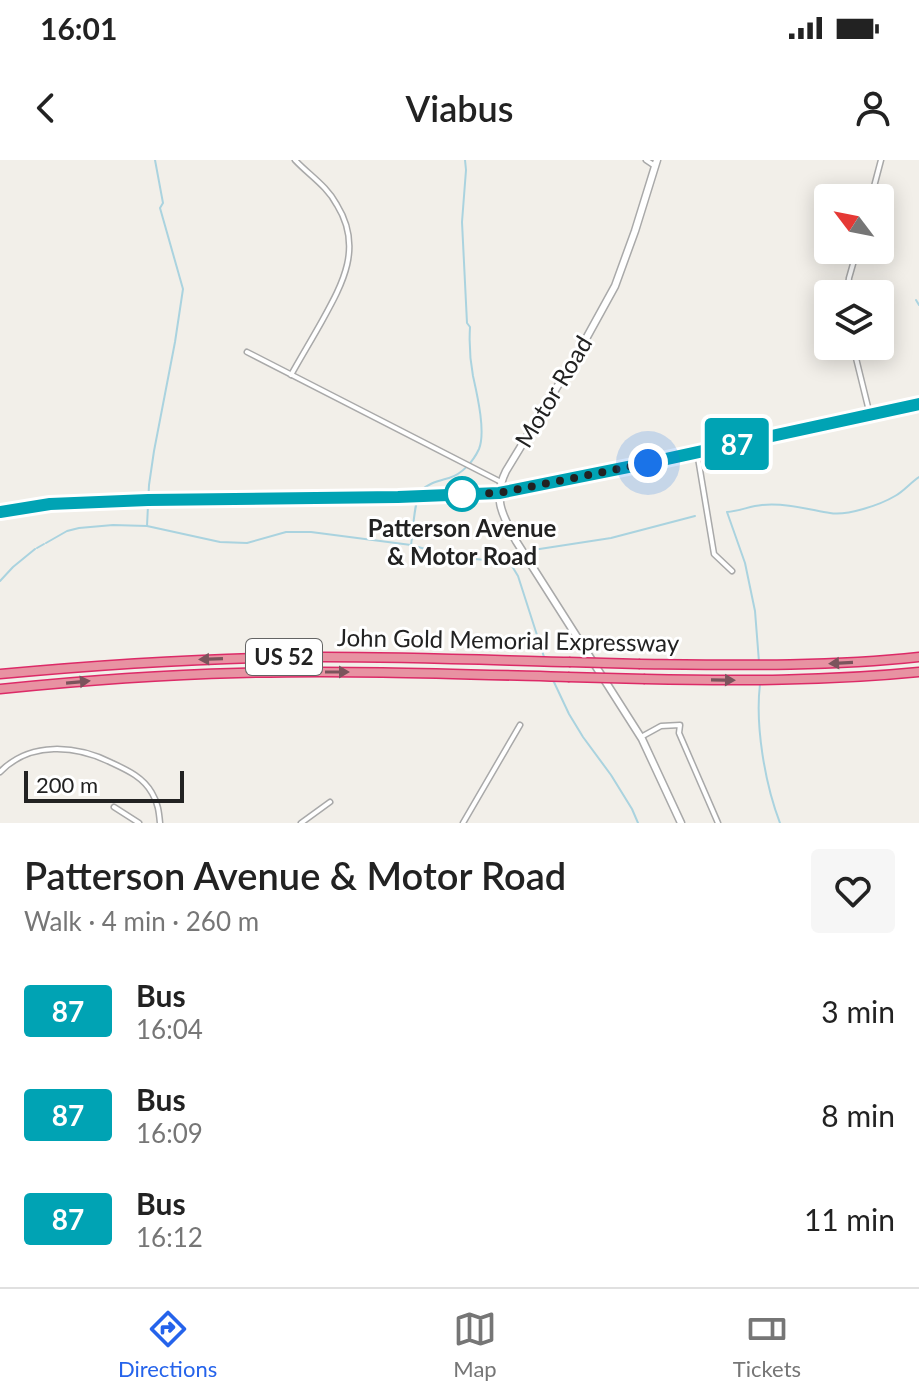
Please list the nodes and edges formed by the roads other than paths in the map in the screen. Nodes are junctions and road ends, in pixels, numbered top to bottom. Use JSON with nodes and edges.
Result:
{"nodes":[{"id":1,"x":295,"y":160,"type":"edge"},
{"id":2,"x":646,"y":160,"type":"edge"},
{"id":3,"x":881,"y":160,"type":"edge"},
{"id":4,"x":656,"y":163,"type":"edge"},
{"id":5,"x":875,"y":184,"type":"edge"},
{"id":6,"x":247,"y":352,"type":"dead end"},
{"id":7,"x":856,"y":360,"type":"edge"},
{"id":8,"x":291,"y":375,"type":"junction"},
{"id":9,"x":919,"y":404,"type":"edge"},
{"id":10,"x":870,"y":415,"type":"junction"},
{"id":11,"x":697,"y":452,"type":"junction"},
{"id":12,"x":501,"y":482,"type":"junction"},
{"id":13,"x":499,"y":493,"type":"junction"},
{"id":14,"x":0,"y":512,"type":"edge"},
{"id":15,"x":732,"y":571,"type":"dead end"},
{"id":16,"x":919,"y":657,"type":"edge"},
{"id":17,"x":919,"y":672,"type":"edge"},
{"id":18,"x":0,"y":674,"type":"edge"},
{"id":19,"x":0,"y":689,"type":"edge"},
{"id":20,"x":520,"y":725,"type":"dead end"},
{"id":21,"x":641,"y":737,"type":"junction"},
{"id":22,"x":0,"y":772,"type":"edge"},
{"id":23,"x":330,"y":802,"type":"dead end"},
{"id":24,"x":114,"y":807,"type":"dead end"},
{"id":25,"x":139,"y":823,"type":"edge"},
{"id":26,"x":160,"y":823,"type":"edge"},
{"id":27,"x":301,"y":823,"type":"edge"},
{"id":28,"x":463,"y":823,"type":"edge"},
{"id":29,"x":681,"y":823,"type":"edge"},
{"id":30,"x":718,"y":823,"type":"edge"}],
"edges":[{"from":1,"to":8,"type":"street"},
{"from":2,"to":4,"type":"street"},
{"from":3,"to":5,"type":"street"},
{"from":4,"to":12,"type":"street","name":"Motor Road"},
{"from":6,"to":8,"type":"street"},
{"from":7,"to":10,"type":"street"},
{"from":8,"to":12,"type":"street"},
{"from":9,"to":10,"type":"main road"},
{"from":10,"to":11,"type":"main road"},
{"from":11,"to":13,"type":"main road"},
{"from":11,"to":15,"type":"street"},
{"from":12,"to":13,"type":"street","name":"Motor Road"},
{"from":13,"to":14,"type":"main road"},
{"from":13,"to":21,"type":"street","name":"Motor Road"},
{"from":16,"to":18,"type":"highway","name":"John Gold Memorial Expressway","number":"US 52","one_way":true,"bridge":true},
{"from":19,"to":17,"type":"highway","name":"John Gold Memorial Expressway","number":"US 52","one_way":true,"bridge":true},
{"from":20,"to":28,"type":"street"},
{"from":21,"to":29,"type":"street","name":"Motor Road"},
{"from":21,"to":30,"type":"street"},
{"from":22,"to":26,"type":"street"},
{"from":23,"to":27,"type":"street"},
{"from":24,"to":25,"type":"street"}]}
